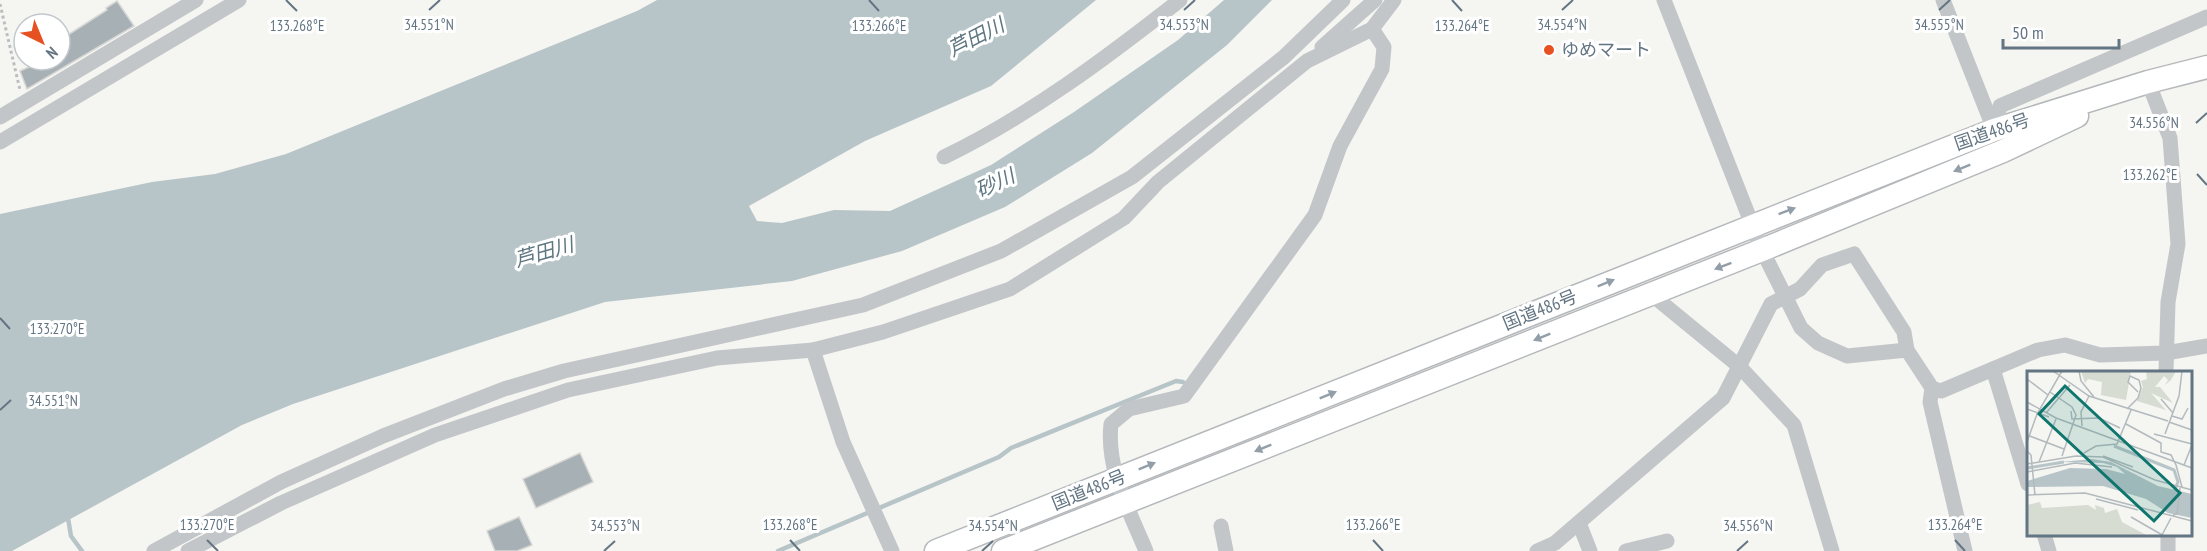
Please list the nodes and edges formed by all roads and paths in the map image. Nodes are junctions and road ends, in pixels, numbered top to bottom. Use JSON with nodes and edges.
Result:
{"nodes":[{"id":1,"x":196,"y":0,"type":"edge"},
{"id":2,"x":239,"y":0,"type":"edge"},
{"id":3,"x":1180,"y":0,"type":"edge"},
{"id":4,"x":1343,"y":0,"type":"edge"},
{"id":5,"x":1375,"y":0,"type":"edge"},
{"id":6,"x":1394,"y":0,"type":"edge"},
{"id":7,"x":1664,"y":0,"type":"edge"},
{"id":8,"x":1943,"y":0,"type":"edge"},
{"id":9,"x":0,"y":4,"type":"edge"},
{"id":10,"x":175,"y":6,"type":"edge"},
{"id":11,"x":2207,"y":17,"type":"edge"},
{"id":12,"x":1372,"y":29,"type":"junction"},
{"id":13,"x":1306,"y":61,"type":"junction"},
{"id":14,"x":2207,"y":67,"type":"edge"},
{"id":15,"x":2148,"y":82,"type":"junction"},
{"id":16,"x":23,"y":104,"type":"junction"},
{"id":17,"x":0,"y":117,"type":"edge"},
{"id":18,"x":1994,"y":130,"type":"junction"},
{"id":19,"x":0,"y":142,"type":"edge"},
{"id":20,"x":2002,"y":151,"type":"junction"},
{"id":21,"x":944,"y":157,"type":"dead end"},
{"id":22,"x":1752,"y":224,"type":"junction"},
{"id":23,"x":1762,"y":250,"type":"junction"},
{"id":24,"x":1651,"y":294,"type":"junction"},
{"id":25,"x":1787,"y":296,"type":"junction"},
{"id":26,"x":2207,"y":346,"type":"edge"},
{"id":27,"x":813,"y":350,"type":"junction"},
{"id":28,"x":1907,"y":350,"type":"junction"},
{"id":29,"x":2166,"y":353,"type":"junction"},
{"id":30,"x":1740,"y":367,"type":"junction"},
{"id":31,"x":1994,"y":369,"type":"junction"},
{"id":32,"x":2166,"y":371,"type":"edge"},
{"id":33,"x":1932,"y":388,"type":"junction"},
{"id":34,"x":1116,"y":478,"type":"junction"},
{"id":35,"x":2027,"y":481,"type":"edge"},
{"id":36,"x":1126,"y":502,"type":"junction"},
{"id":37,"x":1579,"y":523,"type":"junction"},
{"id":38,"x":1221,"y":526,"type":"dead end"},
{"id":39,"x":2045,"y":536,"type":"edge"},
{"id":40,"x":1667,"y":541,"type":"dead end"},
{"id":41,"x":1540,"y":550,"type":"edge"},
{"id":42,"x":154,"y":551,"type":"edge"},
{"id":43,"x":188,"y":551,"type":"edge"},
{"id":44,"x":892,"y":551,"type":"edge"},
{"id":45,"x":936,"y":551,"type":"edge"},
{"id":46,"x":1003,"y":551,"type":"edge"},
{"id":47,"x":1146,"y":551,"type":"edge"},
{"id":48,"x":1226,"y":551,"type":"edge"},
{"id":49,"x":1590,"y":551,"type":"edge"},
{"id":50,"x":1626,"y":551,"type":"edge"},
{"id":51,"x":1832,"y":551,"type":"edge"},
{"id":52,"x":1965,"y":551,"type":"edge"},
{"id":53,"x":2049,"y":551,"type":"edge"}],
"edges":[{"from":1,"to":10,"type":"street"},
{"from":2,"to":19,"type":"street"},
{"from":3,"to":21,"type":"street"},
{"from":4,"to":42,"type":"street"},
{"from":5,"to":13,"type":"street"},
{"from":6,"to":12,"type":"street"},
{"from":7,"to":22,"type":"street"},
{"from":8,"to":18,"type":"street"},
{"from":9,"to":16,"type":"path"},
{"from":10,"to":16,"type":"street"},
{"from":11,"to":18,"type":"street"},
{"from":12,"to":13,"type":"street"},
{"from":12,"to":34,"type":"street"},
{"from":13,"to":27,"type":"street"},
{"from":14,"to":15,"type":"highway","name":"国道486号"},
{"from":15,"to":18,"type":"highway","name":"国道486号"},
{"from":15,"to":20,"type":"highway","name":"国道486号"},
{"from":15,"to":29,"type":"street"},
{"from":16,"to":17,"type":"street"},
{"from":18,"to":20,"type":"street"},
{"from":22,"to":18,"type":"highway","name":"国道486号","one_way":true},
{"from":20,"to":23,"type":"highway","name":"国道486号","one_way":true},
{"from":22,"to":23,"type":"street"},
{"from":34,"to":22,"type":"highway","name":"国道486号","one_way":true},
{"from":23,"to":24,"type":"highway","name":"国道486号","one_way":true},
{"from":23,"to":25,"type":"street"},
{"from":24,"to":30,"type":"street"},
{"from":24,"to":36,"type":"highway","name":"国道486号","one_way":true},
{"from":25,"to":28,"type":"street"},
{"from":25,"to":28,"type":"street"},
{"from":25,"to":30,"type":"street"},
{"from":26,"to":29,"type":"street"},
{"from":27,"to":43,"type":"street"},
{"from":27,"to":44,"type":"street"},
{"from":28,"to":33,"type":"street"},
{"from":29,"to":31,"type":"street"},
{"from":29,"to":32,"type":"street"},
{"from":30,"to":37,"type":"street"},
{"from":30,"to":51,"type":"street"},
{"from":31,"to":33,"type":"street"},
{"from":31,"to":35,"type":"street"},
{"from":33,"to":52,"type":"street"},
{"from":34,"to":36,"type":"street"},
{"from":34,"to":45,"type":"highway","name":"国道486号"},
{"from":36,"to":46,"type":"highway","name":"国道486号"},
{"from":36,"to":47,"type":"street"},
{"from":37,"to":41,"type":"street"},
{"from":37,"to":49,"type":"street"},
{"from":38,"to":48,"type":"street"},
{"from":39,"to":53,"type":"street"},
{"from":40,"to":50,"type":"street"}]}
